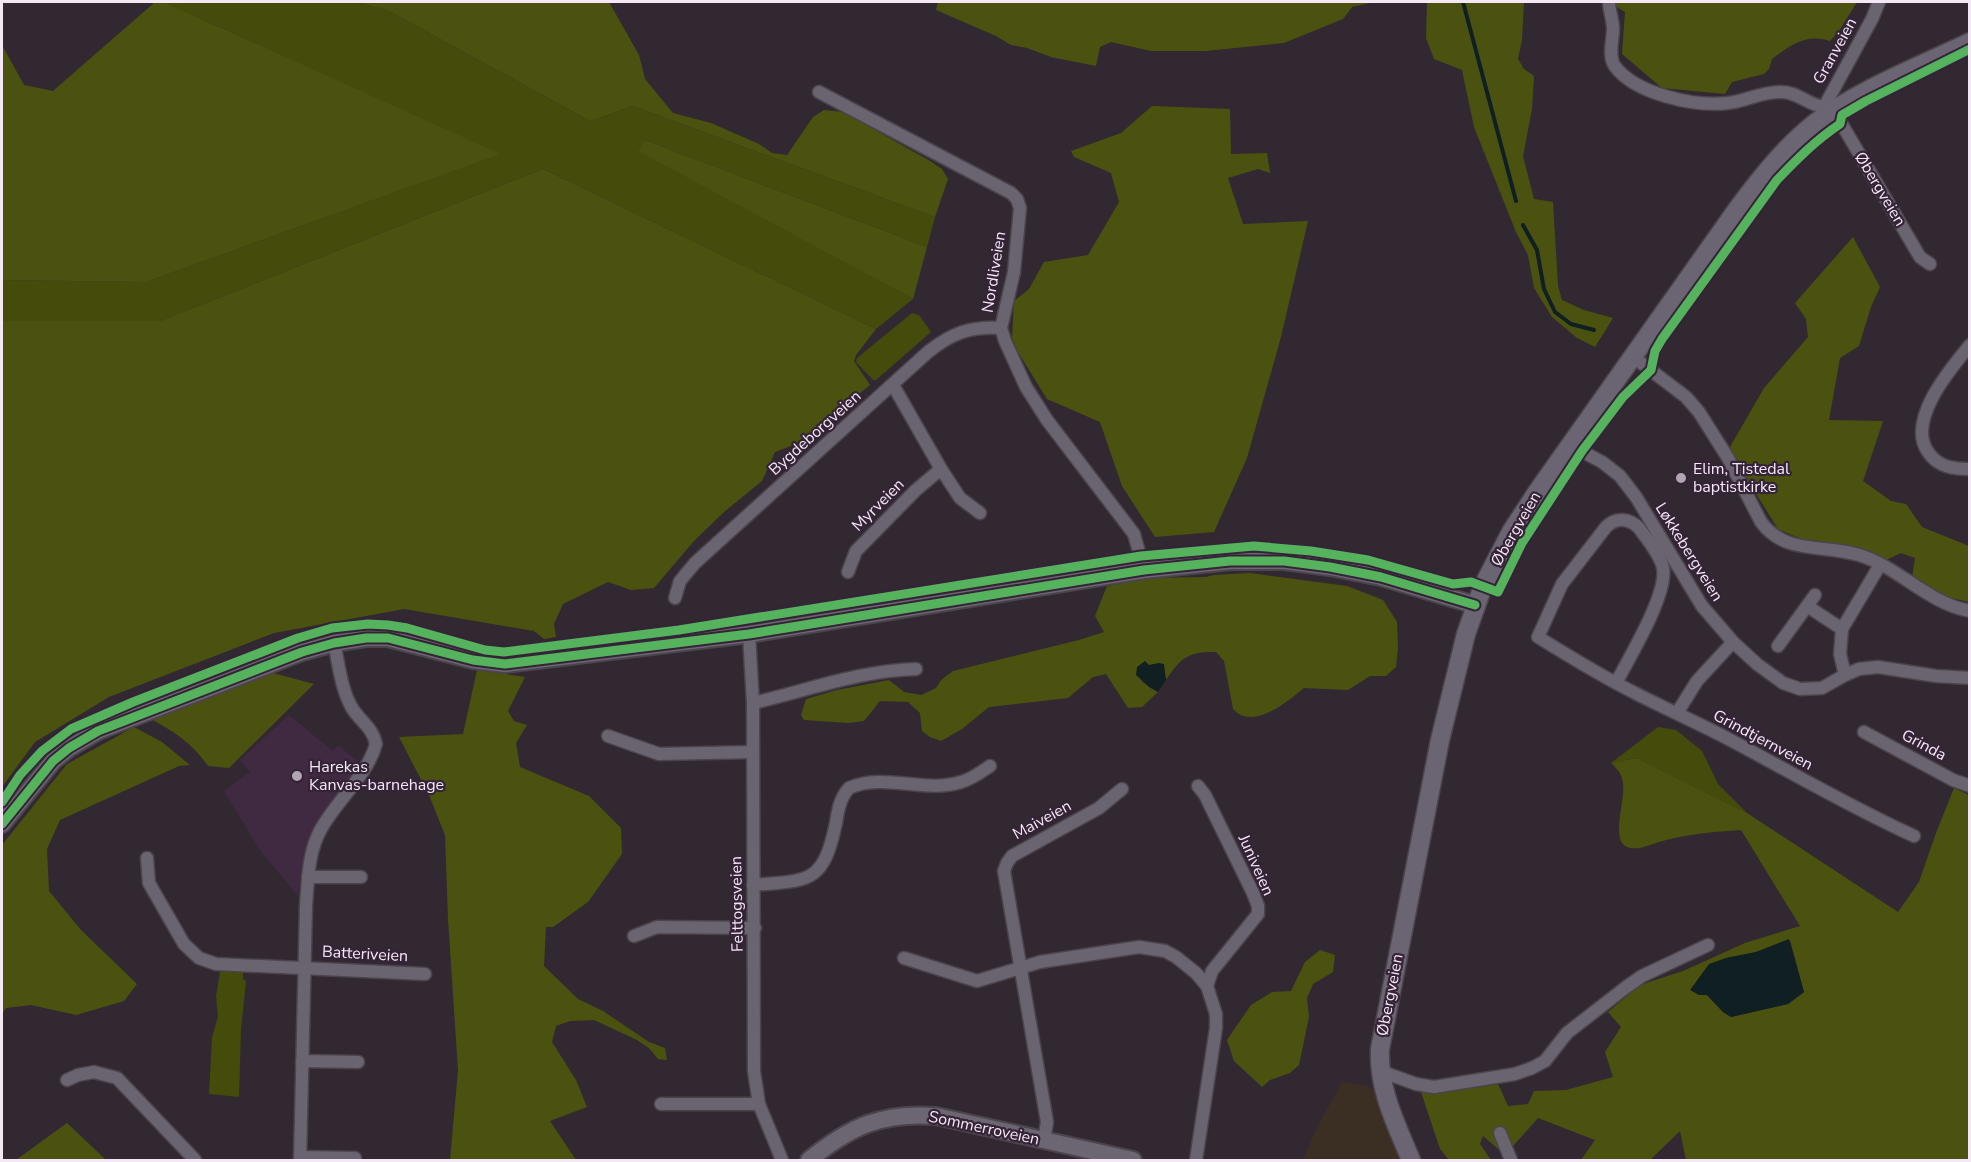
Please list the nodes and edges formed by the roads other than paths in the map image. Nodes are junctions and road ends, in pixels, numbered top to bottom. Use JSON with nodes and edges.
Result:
{"nodes":[{"id":1,"x":1609,"y":2,"type":"edge"},
{"id":2,"x":1879,"y":2,"type":"edge"},
{"id":3,"x":1970,"y":42,"type":"edge"},
{"id":4,"x":819,"y":92,"type":"dead end"},
{"id":5,"x":1827,"y":112,"type":"junction"},
{"id":6,"x":1930,"y":264,"type":"dead end"},
{"id":7,"x":1001,"y":328,"type":"junction"},
{"id":8,"x":1970,"y":345,"type":"edge"},
{"id":9,"x":1632,"y":356,"type":"junction"},
{"id":10,"x":893,"y":385,"type":"junction"},
{"id":11,"x":1570,"y":445,"type":"junction"},
{"id":12,"x":941,"y":469,"type":"junction"},
{"id":13,"x":1970,"y":470,"type":"edge"},
{"id":14,"x":980,"y":513,"type":"dead end"},
{"id":15,"x":1880,"y":566,"type":"junction"},
{"id":16,"x":1144,"y":570,"type":"junction"},
{"id":17,"x":848,"y":572,"type":"dead end"},
{"id":18,"x":1815,"y":595,"type":"dead end"},
{"id":19,"x":675,"y":598,"type":"dead end"},
{"id":20,"x":1475,"y":605,"type":"junction"},
{"id":21,"x":1807,"y":606,"type":"junction"},
{"id":22,"x":1970,"y":611,"type":"edge"},
{"id":23,"x":1842,"y":629,"type":"junction"},
{"id":24,"x":749,"y":634,"type":"junction"},
{"id":25,"x":1733,"y":642,"type":"junction"},
{"id":26,"x":334,"y":643,"type":"junction"},
{"id":27,"x":1778,"y":646,"type":"dead end"},
{"id":28,"x":916,"y":669,"type":"dead end"},
{"id":29,"x":1845,"y":675,"type":"junction"},
{"id":30,"x":1970,"y":678,"type":"edge"},
{"id":31,"x":1616,"y":683,"type":"junction"},
{"id":32,"x":753,"y":703,"type":"junction"},
{"id":33,"x":1677,"y":713,"type":"junction"},
{"id":34,"x":1864,"y":732,"type":"dead end"},
{"id":35,"x":608,"y":736,"type":"dead end"},
{"id":36,"x":753,"y":752,"type":"junction"},
{"id":37,"x":990,"y":766,"type":"dead end"},
{"id":38,"x":1198,"y":786,"type":"dead end"},
{"id":39,"x":1970,"y":786,"type":"edge"},
{"id":40,"x":1122,"y":789,"type":"dead end"},
{"id":41,"x":2,"y":824,"type":"edge"},
{"id":42,"x":1914,"y":836,"type":"dead end"},
{"id":43,"x":147,"y":858,"type":"dead end"},
{"id":44,"x":308,"y":877,"type":"junction"},
{"id":45,"x":361,"y":877,"type":"dead end"},
{"id":46,"x":753,"y":885,"type":"junction"},
{"id":47,"x":755,"y":928,"type":"junction"},
{"id":48,"x":633,"y":936,"type":"dead end"},
{"id":49,"x":1708,"y":945,"type":"dead end"},
{"id":50,"x":904,"y":958,"type":"dead end"},
{"id":51,"x":1019,"y":967,"type":"junction"},
{"id":52,"x":305,"y":968,"type":"junction"},
{"id":53,"x":424,"y":974,"type":"dead end"},
{"id":54,"x":1207,"y":986,"type":"junction"},
{"id":55,"x":302,"y":1061,"type":"junction"},
{"id":56,"x":358,"y":1062,"type":"dead end"},
{"id":57,"x":1380,"y":1071,"type":"junction"},
{"id":58,"x":67,"y":1080,"type":"dead end"},
{"id":59,"x":661,"y":1104,"type":"dead end"},
{"id":60,"x":759,"y":1104,"type":"junction"},
{"id":61,"x":1500,"y":1133,"type":"dead end"},
{"id":62,"x":1044,"y":1140,"type":"junction"},
{"id":63,"x":355,"y":1158,"type":"dead end"},
{"id":64,"x":300,"y":1159,"type":"edge"},
{"id":65,"x":195,"y":1161,"type":"edge"},
{"id":66,"x":782,"y":1161,"type":"edge"},
{"id":67,"x":809,"y":1161,"type":"edge"},
{"id":68,"x":1133,"y":1161,"type":"edge"},
{"id":69,"x":1196,"y":1161,"type":"edge"},
{"id":70,"x":1411,"y":1161,"type":"edge"},
{"id":71,"x":1510,"y":1161,"type":"edge"}],
"edges":[{"from":1,"to":5,"type":"street"},
{"from":2,"to":5,"type":"street","name":"Granveien"},
{"from":3,"to":5,"type":"main road","name":"Øbergveien"},
{"from":4,"to":7,"type":"street","name":"Nordliveien"},
{"from":5,"to":6,"type":"street","name":"Øbergveien"},
{"from":5,"to":9,"type":"main road","name":"Øbergveien"},
{"from":7,"to":10,"type":"street","name":"Bygdeborgveien"},
{"from":7,"to":16,"type":"street","name":"Nordliveien"},
{"from":8,"to":13,"type":"street"},
{"from":9,"to":11,"type":"main road","name":"Øbergveien"},
{"from":9,"to":15,"type":"street"},
{"from":10,"to":12,"type":"street"},
{"from":10,"to":19,"type":"street","name":"Bygdeborgveien"},
{"from":11,"to":20,"type":"main road","name":"Øbergveien"},
{"from":11,"to":25,"type":"street","name":"Løkkebergveien"},
{"from":12,"to":14,"type":"street"},
{"from":12,"to":17,"type":"street","name":"Myrveien"},
{"from":15,"to":22,"type":"street"},
{"from":15,"to":23,"type":"street"},
{"from":16,"to":20,"type":"street"},
{"from":16,"to":24,"type":"street"},
{"from":18,"to":21,"type":"street"},
{"from":20,"to":57,"type":"main road","name":"Øbergveien"},
{"from":21,"to":23,"type":"street"},
{"from":21,"to":27,"type":"street"},
{"from":23,"to":29,"type":"street"},
{"from":24,"to":26,"type":"street"},
{"from":24,"to":32,"type":"street","name":"Felttogsveien"},
{"from":25,"to":29,"type":"street","name":"Løkkebergveien"},
{"from":25,"to":33,"type":"street"},
{"from":26,"to":41,"type":"street"},
{"from":26,"to":44,"type":"street","name":"Batteriveien"},
{"from":28,"to":32,"type":"street"},
{"from":29,"to":30,"type":"street","name":"Løkkebergveien"},
{"from":31,"to":31,"type":"street","name":"Grindtjernveien"},
{"from":31,"to":33,"type":"street","name":"Grindtjernveien"},
{"from":32,"to":36,"type":"street","name":"Felttogsveien"},
{"from":33,"to":42,"type":"street","name":"Grindtjernveien"},
{"from":34,"to":39,"type":"street","name":"Grinda"},
{"from":35,"to":36,"type":"street"},
{"from":36,"to":46,"type":"street","name":"Felttogsveien"},
{"from":37,"to":46,"type":"street"},
{"from":38,"to":54,"type":"street","name":"Juniveien"},
{"from":40,"to":51,"type":"street","name":"Maiveien"},
{"from":43,"to":52,"type":"street"},
{"from":44,"to":45,"type":"street"},
{"from":44,"to":52,"type":"street","name":"Batteriveien"},
{"from":46,"to":47,"type":"street","name":"Felttogsveien"},
{"from":47,"to":48,"type":"street"},
{"from":47,"to":60,"type":"street","name":"Felttogsveien"},
{"from":49,"to":57,"type":"street"},
{"from":50,"to":51,"type":"street"},
{"from":51,"to":54,"type":"street"},
{"from":51,"to":62,"type":"street","name":"Maiveien"},
{"from":52,"to":53,"type":"street","name":"Batteriveien"},
{"from":52,"to":55,"type":"street","name":"Batteriveien"},
{"from":54,"to":69,"type":"street"},
{"from":55,"to":56,"type":"street"},
{"from":55,"to":64,"type":"street","name":"Batteriveien"},
{"from":57,"to":70,"type":"main road","name":"Øbergveien"},
{"from":58,"to":65,"type":"street"},
{"from":59,"to":60,"type":"street"},
{"from":60,"to":66,"type":"street","name":"Felttogsveien"},
{"from":61,"to":71,"type":"street"},
{"from":62,"to":67,"type":"street","name":"Sommerroveien"},
{"from":62,"to":68,"type":"street","name":"Sommerroveien"},
{"from":63,"to":64,"type":"street","name":"Batteriveien"}]}
